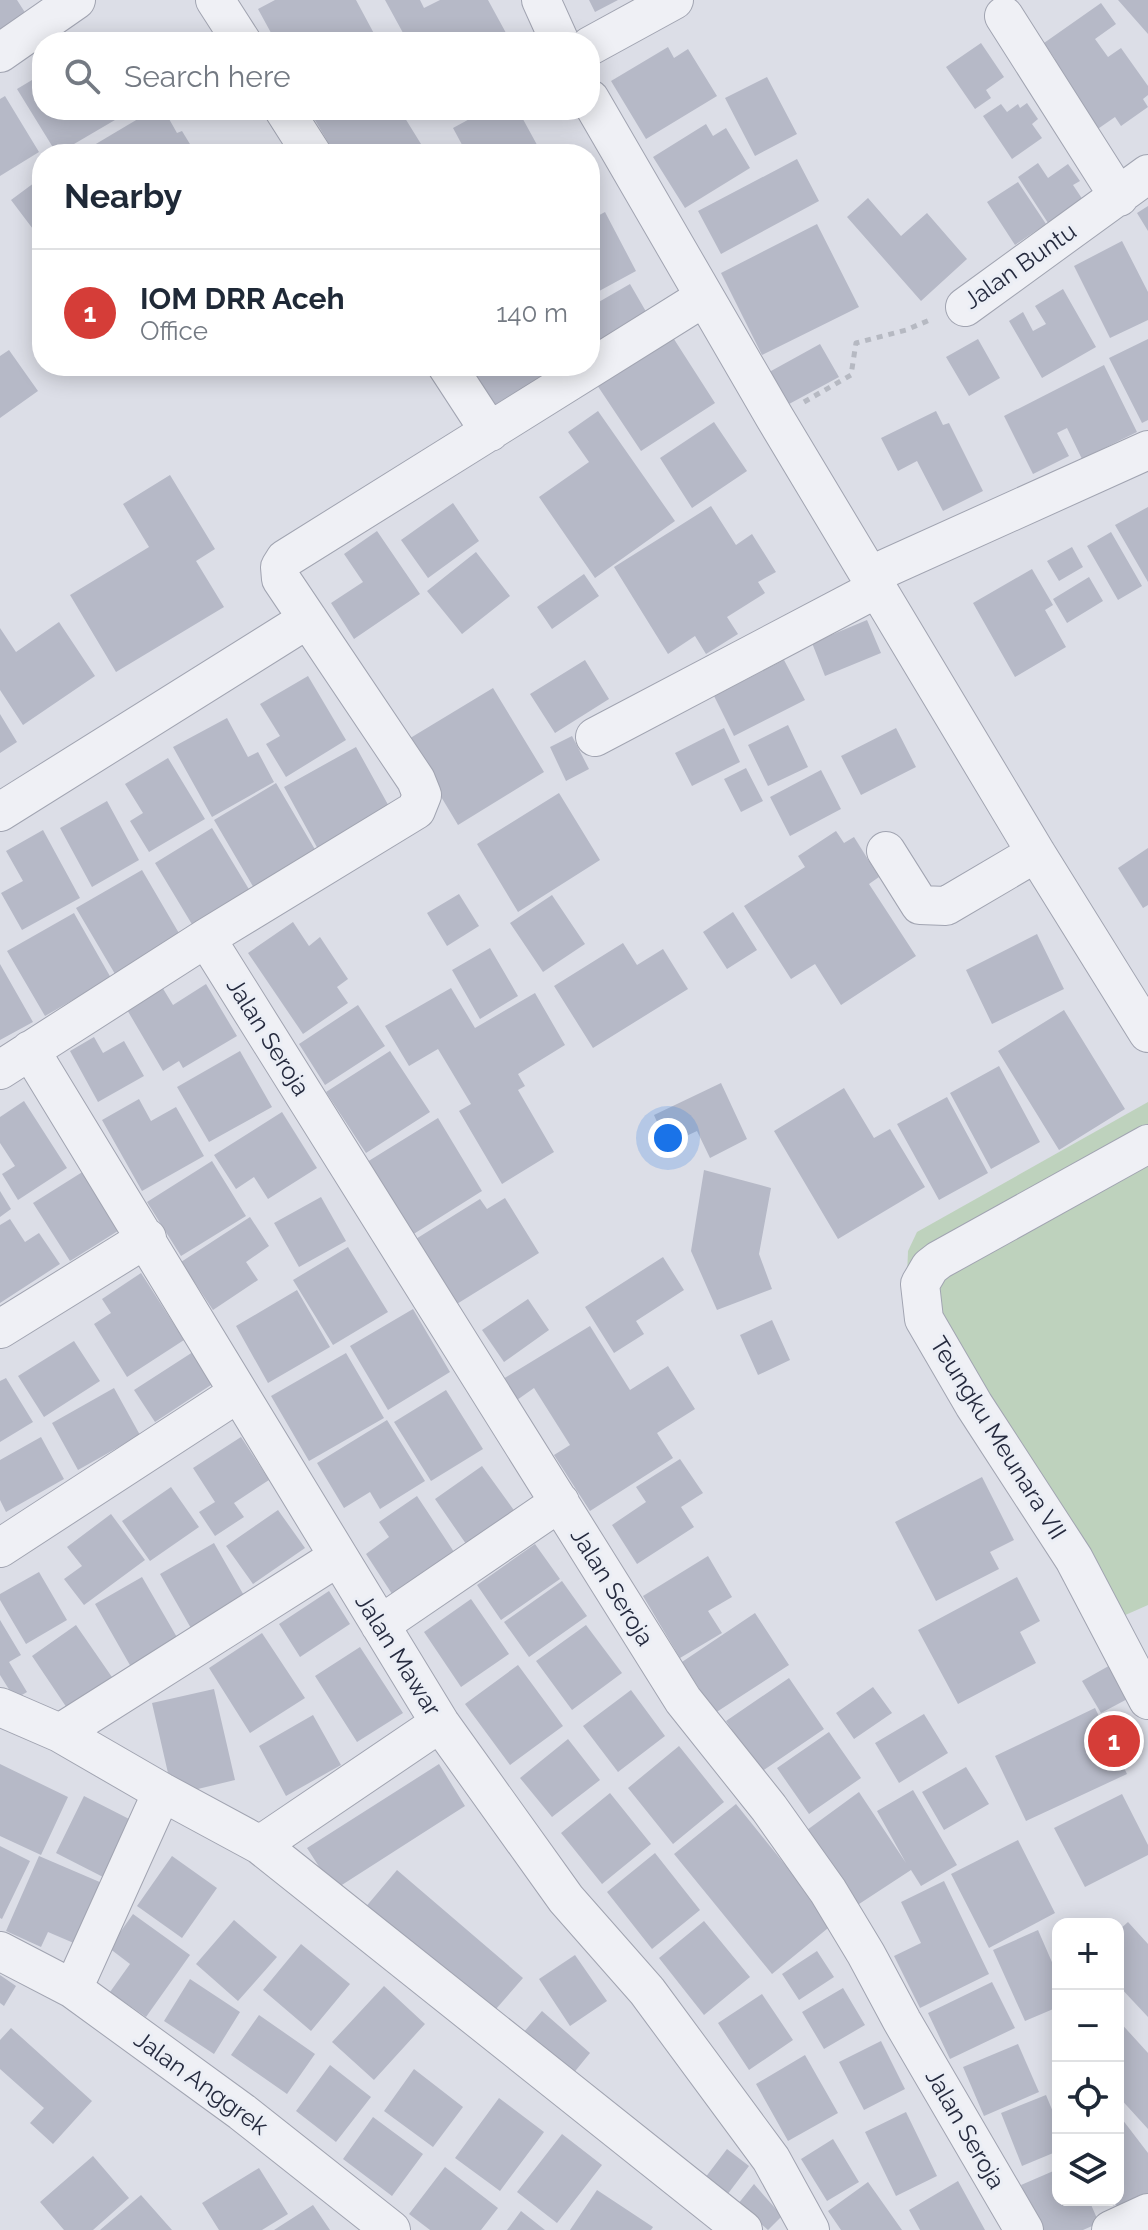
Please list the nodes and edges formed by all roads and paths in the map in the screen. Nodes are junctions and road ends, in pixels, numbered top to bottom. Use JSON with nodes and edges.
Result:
{"nodes":[{"id":1,"x":76,"y":0,"type":"edge"},
{"id":2,"x":215,"y":0,"type":"edge"},
{"id":3,"x":541,"y":0,"type":"edge"},
{"id":4,"x":674,"y":0,"type":"edge"},
{"id":5,"x":1004,"y":16,"type":"dead end"},
{"id":6,"x":236,"y":32,"type":"edge"},
{"id":7,"x":555,"y":32,"type":"edge"},
{"id":8,"x":600,"y":41,"type":"edge"},
{"id":9,"x":0,"y":53,"type":"edge"},
{"id":10,"x":600,"y":117,"type":"edge"},
{"id":11,"x":290,"y":120,"type":"edge"},
{"id":12,"x":306,"y":144,"type":"edge"},
{"id":13,"x":1148,"y":174,"type":"edge"},
{"id":14,"x":1119,"y":197,"type":"junction"},
{"id":15,"x":703,"y":298,"type":"junction"},
{"id":16,"x":965,"y":307,"type":"joint"},
{"id":17,"x":600,"y":363,"type":"edge"},
{"id":18,"x":454,"y":376,"type":"edge"},
{"id":19,"x":579,"y":376,"type":"edge"},
{"id":20,"x":775,"y":418,"type":"junction"},
{"id":21,"x":490,"y":432,"type":"junction"},
{"id":22,"x":1148,"y":450,"type":"edge"},
{"id":23,"x":874,"y":582,"type":"junction"},
{"id":24,"x":308,"y":619,"type":"junction"},
{"id":25,"x":595,"y":737,"type":"dead end"},
{"id":26,"x":0,"y":812,"type":"edge"},
{"id":27,"x":886,"y":851,"type":"dead end"},
{"id":28,"x":1036,"y":853,"type":"junction"},
{"id":29,"x":206,"y":938,"type":"junction"},
{"id":30,"x":1148,"y":1033,"type":"edge"},
{"id":31,"x":15,"y":1060,"type":"edge"},
{"id":32,"x":1148,"y":1144,"type":"edge"},
{"id":33,"x":147,"y":1238,"type":"junction"},
{"id":34,"x":0,"y":1329,"type":"edge"},
{"id":35,"x":238,"y":1393,"type":"junction"},
{"id":36,"x":560,"y":1502,"type":"junction"},
{"id":37,"x":0,"y":1548,"type":"edge"},
{"id":38,"x":338,"y":1557,"type":"junction"},
{"id":39,"x":380,"y":1625,"type":"junction"},
{"id":40,"x":1148,"y":1700,"type":"edge"},
{"id":41,"x":0,"y":1707,"type":"edge"},
{"id":42,"x":440,"y":1723,"type":"junction"},
{"id":43,"x":60,"y":1733,"type":"junction"},
{"id":44,"x":162,"y":1792,"type":"junction"},
{"id":45,"x":260,"y":1845,"type":"junction"},
{"id":46,"x":0,"y":1951,"type":"edge"},
{"id":47,"x":73,"y":1989,"type":"junction"},
{"id":48,"x":1148,"y":2213,"type":"edge"},
{"id":49,"x":391,"y":2230,"type":"edge"},
{"id":50,"x":743,"y":2230,"type":"edge"},
{"id":51,"x":810,"y":2230,"type":"edge"},
{"id":52,"x":1024,"y":2230,"type":"edge"},
{"id":53,"x":1111,"y":2230,"type":"edge"}],
"edges":[{"from":1,"to":9,"type":"street"},
{"from":2,"to":6,"type":"street"},
{"from":3,"to":7,"type":"street"},
{"from":4,"to":8,"type":"street"},
{"from":5,"to":14,"type":"street"},
{"from":10,"to":15,"type":"street"},
{"from":11,"to":12,"type":"street"},
{"from":13,"to":14,"type":"street","name":"Jalan Buntu"},
{"from":14,"to":16,"type":"street","name":"Jalan Buntu"},
{"from":15,"to":17,"type":"street"},
{"from":15,"to":20,"type":"street"},
{"from":16,"to":20,"type":"path","name":"Jalan Buntu"},
{"from":18,"to":21,"type":"street"},
{"from":19,"to":21,"type":"street"},
{"from":20,"to":23,"type":"street"},
{"from":21,"to":24,"type":"street"},
{"from":22,"to":23,"type":"street"},
{"from":23,"to":25,"type":"street"},
{"from":23,"to":28,"type":"street"},
{"from":24,"to":26,"type":"street"},
{"from":24,"to":29,"type":"street"},
{"from":27,"to":28,"type":"street"},
{"from":28,"to":30,"type":"street"},
{"from":29,"to":31,"type":"street"},
{"from":29,"to":36,"type":"street","name":"Jalan Seroja"},
{"from":31,"to":33,"type":"street","name":"Jalan Mawar"},
{"from":32,"to":40,"type":"street","name":"Teungku Meunara VII"},
{"from":33,"to":34,"type":"street"},
{"from":33,"to":35,"type":"street","name":"Jalan Mawar"},
{"from":35,"to":37,"type":"street"},
{"from":35,"to":38,"type":"street","name":"Jalan Mawar"},
{"from":36,"to":39,"type":"street"},
{"from":36,"to":52,"type":"street","name":"Jalan Seroja"},
{"from":38,"to":39,"type":"street","name":"Jalan Mawar"},
{"from":38,"to":43,"type":"street"},
{"from":39,"to":42,"type":"street","name":"Jalan Mawar"},
{"from":41,"to":43,"type":"street"},
{"from":42,"to":45,"type":"street"},
{"from":42,"to":51,"type":"street","name":"Jalan Mawar"},
{"from":43,"to":44,"type":"street"},
{"from":44,"to":45,"type":"street"},
{"from":44,"to":47,"type":"street"},
{"from":45,"to":50,"type":"street"},
{"from":46,"to":47,"type":"street","name":"Jalan Anggrek"},
{"from":47,"to":49,"type":"street","name":"Jalan Anggrek"},
{"from":48,"to":53,"type":"street"}]}
